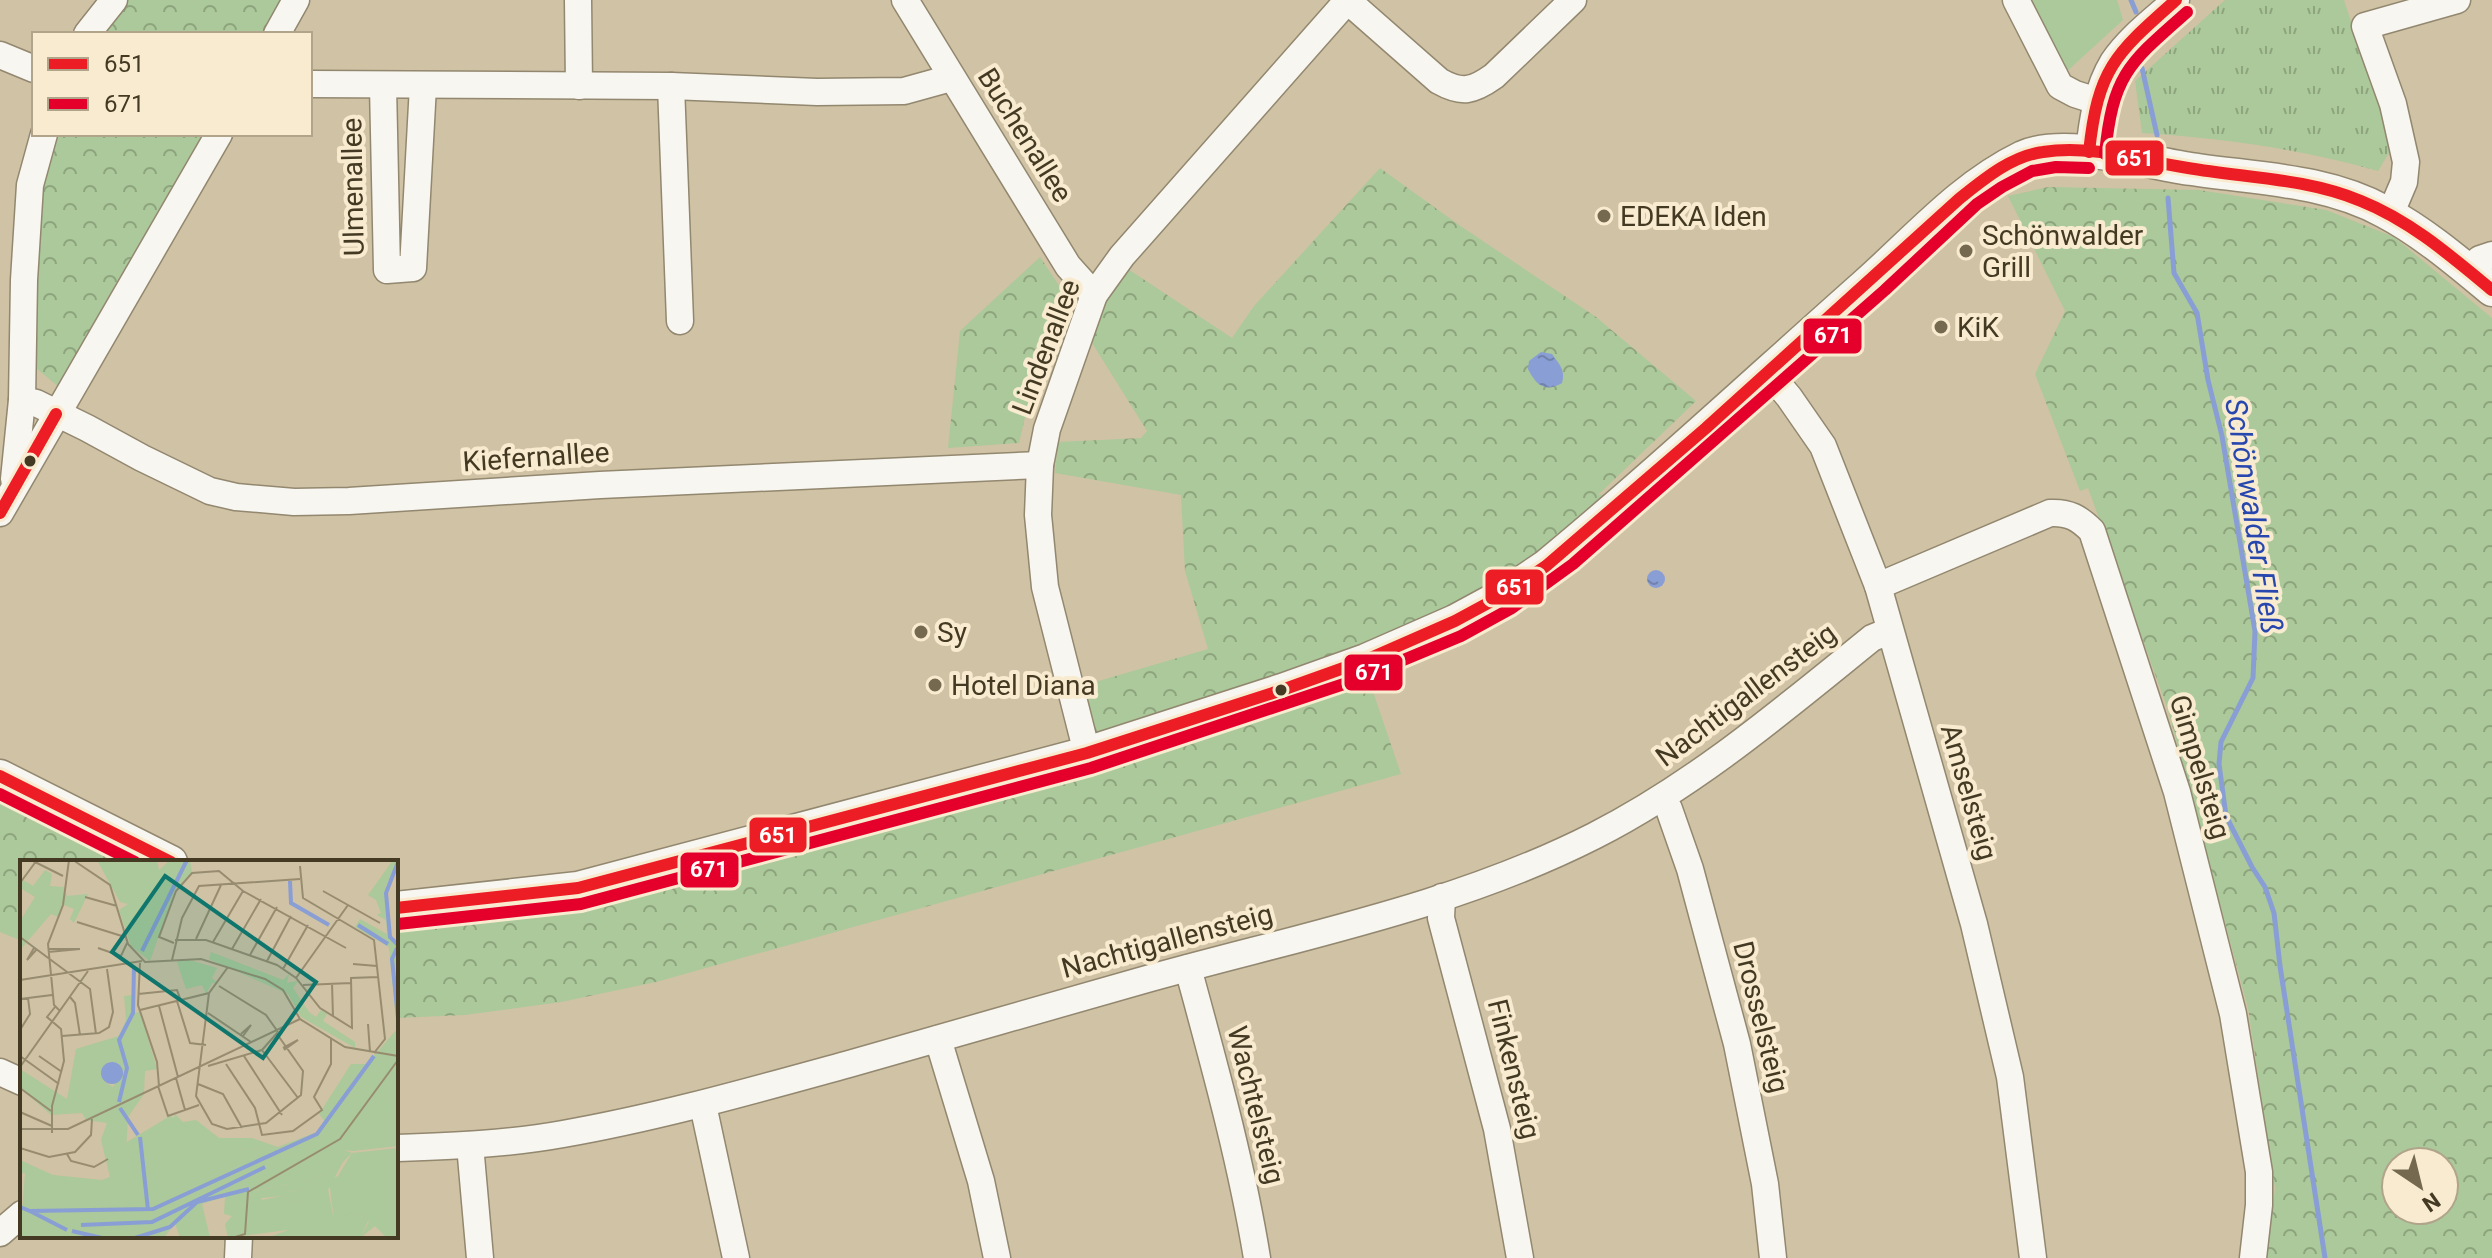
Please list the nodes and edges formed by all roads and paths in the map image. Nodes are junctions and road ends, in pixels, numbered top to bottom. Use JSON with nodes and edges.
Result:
{"nodes":[{"id":1,"x":114,"y":0,"type":"edge"},
{"id":2,"x":296,"y":0,"type":"edge"},
{"id":3,"x":578,"y":0,"type":"edge"},
{"id":4,"x":1348,"y":0,"type":"edge"},
{"id":5,"x":1573,"y":0,"type":"edge"},
{"id":6,"x":2016,"y":0,"type":"edge"},
{"id":7,"x":2176,"y":0,"type":"edge"},
{"id":8,"x":2457,"y":0,"type":"edge"},
{"id":9,"x":909,"y":1,"type":"edge"},
{"id":10,"x":89,"y":32,"type":"edge"},
{"id":11,"x":278,"y":32,"type":"edge"},
{"id":12,"x":0,"y":55,"type":"edge"},
{"id":13,"x":32,"y":68,"type":"edge"},
{"id":14,"x":951,"y":78,"type":"junction"},
{"id":15,"x":312,"y":84,"type":"edge"},
{"id":16,"x":383,"y":86,"type":"junction"},
{"id":17,"x":423,"y":86,"type":"junction"},
{"id":18,"x":579,"y":86,"type":"junction"},
{"id":19,"x":671,"y":86,"type":"junction"},
{"id":20,"x":2097,"y":101,"type":"junction"},
{"id":21,"x":43,"y":136,"type":"edge"},
{"id":22,"x":218,"y":136,"type":"edge"},
{"id":23,"x":2089,"y":152,"type":"junction"},
{"id":24,"x":2390,"y":215,"type":"junction"},
{"id":25,"x":2480,"y":262,"type":"edge"},
{"id":26,"x":2492,"y":290,"type":"edge"},
{"id":27,"x":1094,"y":295,"type":"junction"},
{"id":28,"x":680,"y":321,"type":"dead end"},
{"id":29,"x":0,"y":358,"type":"edge"},
{"id":30,"x":1767,"y":371,"type":"junction"},
{"id":31,"x":22,"y":387,"type":"junction"},
{"id":32,"x":56,"y":414,"type":"junction"},
{"id":33,"x":1040,"y":465,"type":"junction"},
{"id":34,"x":6,"y":502,"type":"edge"},
{"id":35,"x":1878,"y":586,"type":"junction"},
{"id":36,"x":1889,"y":631,"type":"junction"},
{"id":37,"x":1087,"y":753,"type":"junction"},
{"id":38,"x":0,"y":776,"type":"edge"},
{"id":39,"x":1662,"y":799,"type":"junction"},
{"id":40,"x":167,"y":860,"type":"edge"},
{"id":41,"x":1442,"y":897,"type":"junction"},
{"id":42,"x":398,"y":908,"type":"edge"},
{"id":43,"x":1188,"y":968,"type":"junction"},
{"id":44,"x":938,"y":1039,"type":"junction"},
{"id":45,"x":0,"y":1072,"type":"edge"},
{"id":46,"x":20,"y":1081,"type":"edge"},
{"id":47,"x":703,"y":1105,"type":"junction"},
{"id":48,"x":470,"y":1145,"type":"junction"},
{"id":49,"x":398,"y":1148,"type":"edge"},
{"id":50,"x":20,"y":1216,"type":"edge"},
{"id":51,"x":0,"y":1233,"type":"edge"},
{"id":52,"x":239,"y":1238,"type":"edge"},
{"id":53,"x":238,"y":1258,"type":"edge"},
{"id":54,"x":480,"y":1258,"type":"edge"},
{"id":55,"x":736,"y":1258,"type":"edge"},
{"id":56,"x":997,"y":1258,"type":"edge"},
{"id":57,"x":1257,"y":1258,"type":"edge"},
{"id":58,"x":1520,"y":1258,"type":"edge"},
{"id":59,"x":1773,"y":1258,"type":"edge"},
{"id":60,"x":2033,"y":1258,"type":"edge"},
{"id":61,"x":2253,"y":1258,"type":"edge"}],
"edges":[{"from":1,"to":10,"type":"street"},
{"from":2,"to":11,"type":"street"},
{"from":3,"to":18,"type":"street"},
{"from":4,"to":5,"type":"street"},
{"from":4,"to":27,"type":"street","name":"Lindenallee"},
{"from":6,"to":20,"type":"street"},
{"from":7,"to":20,"type":"street"},
{"from":8,"to":24,"type":"street"},
{"from":9,"to":14,"type":"street","name":"Buchenallee"},
{"from":12,"to":13,"type":"street"},
{"from":14,"to":19,"type":"street","name":"Ulmenallee"},
{"from":14,"to":27,"type":"street","name":"Buchenallee"},
{"from":15,"to":16,"type":"street","name":"Ulmenallee"},
{"from":16,"to":17,"type":"street","name":"Ulmenallee"},
{"from":16,"to":17,"type":"street","name":"Ulmenallee"},
{"from":17,"to":18,"type":"street","name":"Ulmenallee"},
{"from":18,"to":19,"type":"street","name":"Ulmenallee"},
{"from":19,"to":28,"type":"street"},
{"from":20,"to":23,"type":"street"},
{"from":21,"to":31,"type":"street"},
{"from":22,"to":32,"type":"street"},
{"from":23,"to":24,"type":"main road"},
{"from":23,"to":30,"type":"main road"},
{"from":24,"to":25,"type":"main road"},
{"from":25,"to":26,"type":"main road"},
{"from":27,"to":33,"type":"street","name":"Lindenallee"},
{"from":29,"to":31,"type":"street","name":"Kiefernallee"},
{"from":30,"to":35,"type":"street","name":"Amselsteig"},
{"from":30,"to":37,"type":"main road"},
{"from":31,"to":32,"type":"street","name":"Kiefernallee"},
{"from":31,"to":34,"type":"street"},
{"from":32,"to":33,"type":"street","name":"Kiefernallee"},
{"from":32,"to":34,"type":"street"},
{"from":33,"to":37,"type":"street","name":"Lindenallee"},
{"from":35,"to":36,"type":"street","name":"Amselsteig"},
{"from":35,"to":61,"type":"street","name":"Gimpelsteig"},
{"from":36,"to":39,"type":"street","name":"Nachtigallensteig"},
{"from":36,"to":60,"type":"street","name":"Amselsteig"},
{"from":37,"to":42,"type":"main road"},
{"from":38,"to":40,"type":"main road"},
{"from":39,"to":41,"type":"street","name":"Nachtigallensteig"},
{"from":39,"to":59,"type":"street","name":"Drosselsteig"},
{"from":41,"to":43,"type":"street","name":"Nachtigallensteig"},
{"from":41,"to":58,"type":"street","name":"Finkensteig"},
{"from":43,"to":44,"type":"street","name":"Nachtigallensteig"},
{"from":43,"to":57,"type":"street","name":"Wachtelsteig"},
{"from":44,"to":47,"type":"street","name":"Nachtigallensteig"},
{"from":44,"to":56,"type":"street"},
{"from":45,"to":46,"type":"street"},
{"from":47,"to":48,"type":"street","name":"Nachtigallensteig"},
{"from":47,"to":55,"type":"street"},
{"from":48,"to":49,"type":"street","name":"Nachtigallensteig"},
{"from":48,"to":54,"type":"street"},
{"from":50,"to":51,"type":"street"},
{"from":52,"to":53,"type":"street"}]}
